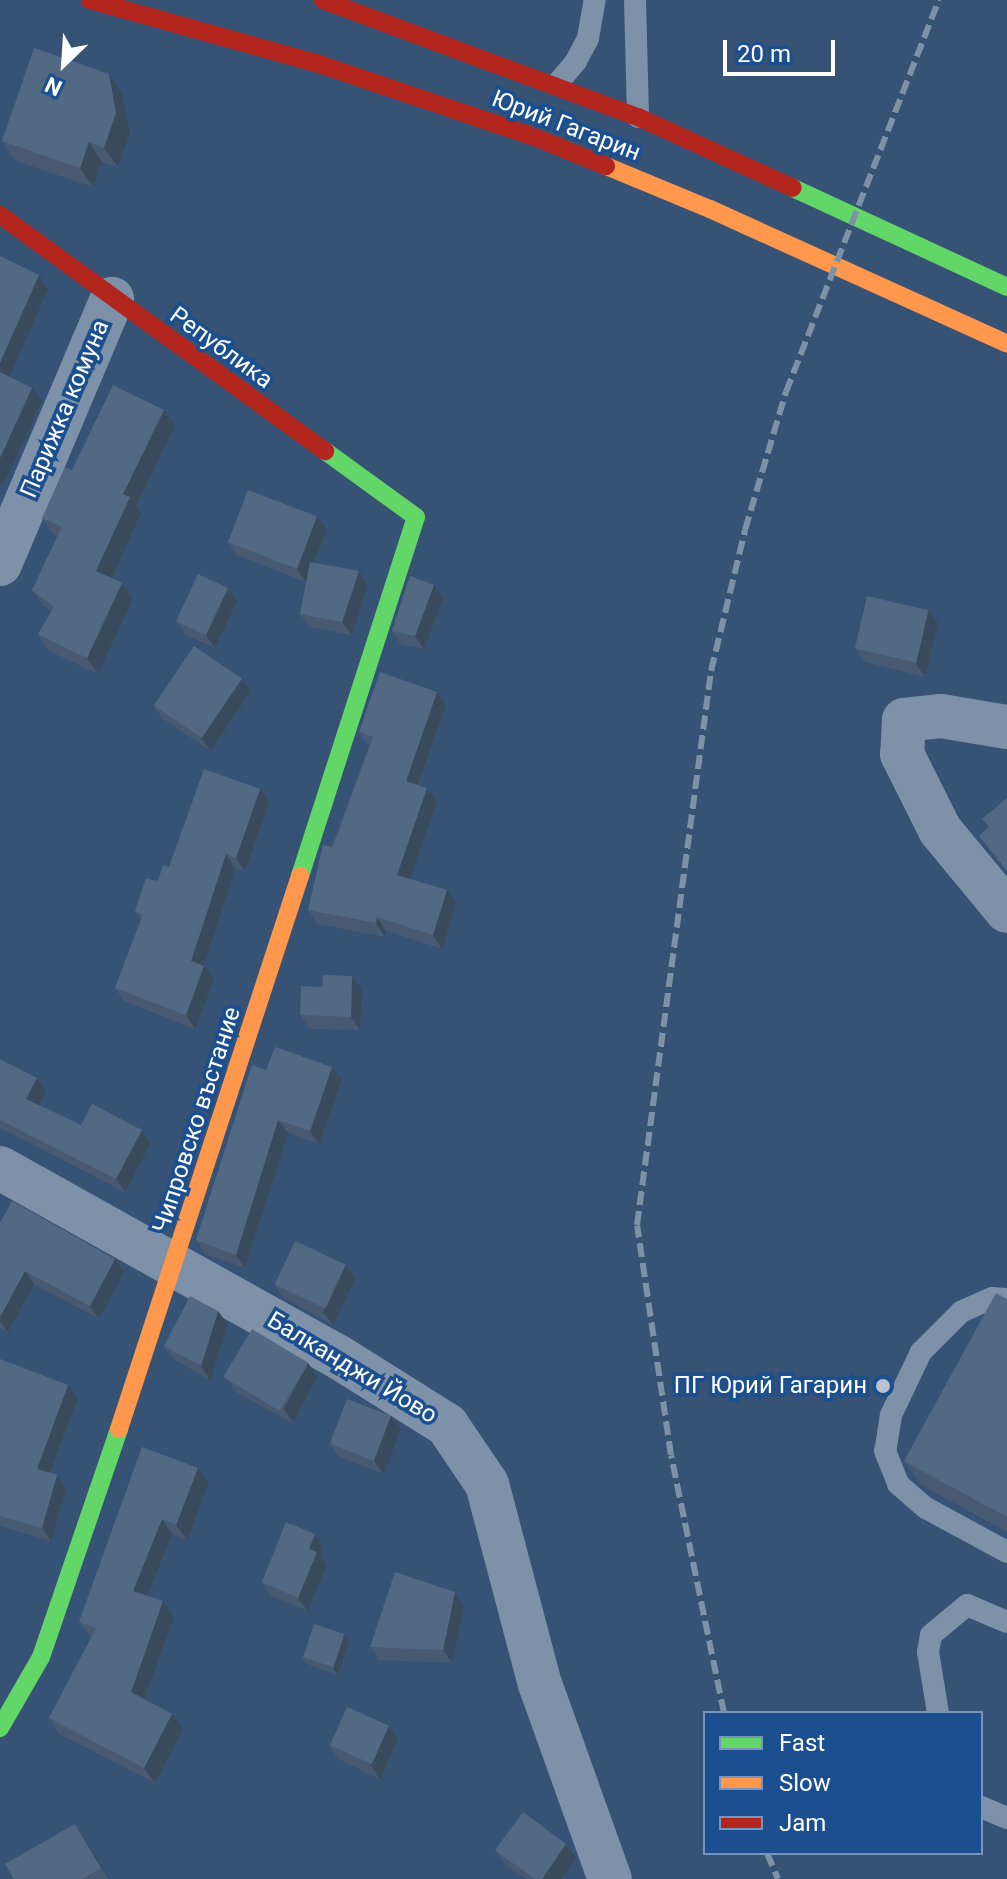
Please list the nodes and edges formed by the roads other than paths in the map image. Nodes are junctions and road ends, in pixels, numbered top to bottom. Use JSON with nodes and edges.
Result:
{"nodes":[{"id":1,"x":90,"y":0,"type":"edge"},
{"id":2,"x":323,"y":0,"type":"edge"},
{"id":3,"x":595,"y":0,"type":"edge"},
{"id":4,"x":635,"y":0,"type":"edge"},
{"id":5,"x":557,"y":84,"type":"junction"},
{"id":6,"x":638,"y":117,"type":"junction"},
{"id":7,"x":0,"y":215,"type":"edge"},
{"id":8,"x":1007,"y":287,"type":"edge"},
{"id":9,"x":112,"y":299,"type":"junction"},
{"id":10,"x":1007,"y":344,"type":"edge"},
{"id":11,"x":416,"y":517,"type":"joint"},
{"id":12,"x":0,"y":564,"type":"edge"},
{"id":13,"x":1007,"y":727,"type":"edge"},
{"id":14,"x":1007,"y":911,"type":"edge"},
{"id":15,"x":0,"y":1168,"type":"edge"},
{"id":16,"x":175,"y":1266,"type":"junction"},
{"id":17,"x":1007,"y":1299,"type":"edge"},
{"id":18,"x":1007,"y":1552,"type":"edge"},
{"id":19,"x":1007,"y":1622,"type":"edge"},
{"id":20,"x":938,"y":1711,"type":"edge"},
{"id":21,"x":0,"y":1728,"type":"edge"},
{"id":22,"x":983,"y":1808,"type":"edge"},
{"id":23,"x":1007,"y":1818,"type":"edge"},
{"id":24,"x":610,"y":1879,"type":"edge"}],
"edges":[{"from":1,"to":10,"type":"street","name":"Юрий Гагарин"},
{"from":2,"to":5,"type":"street","name":"Юрий Гагарин"},
{"from":3,"to":5,"type":"lane"},
{"from":4,"to":6,"type":"lane"},
{"from":5,"to":6,"type":"street","name":"Юрий Гагарин"},
{"from":6,"to":8,"type":"street","name":"Юрий Гагарин"},
{"from":7,"to":9,"type":"street","name":"Република"},
{"from":9,"to":11,"type":"street","name":"Република"},
{"from":9,"to":12,"type":"street","name":"Парижка комуна"},
{"from":11,"to":16,"type":"street","name":"Чипровско въстание"},
{"from":13,"to":14,"type":"street"},
{"from":15,"to":16,"type":"street","name":"Балканджи Йово"},
{"from":16,"to":21,"type":"street","name":"Чипровско въстание"},
{"from":16,"to":24,"type":"street","name":"Балканджи Йово"},
{"from":17,"to":18,"type":"lane"},
{"from":19,"to":20,"type":"lane"},
{"from":22,"to":23,"type":"lane"}]}
